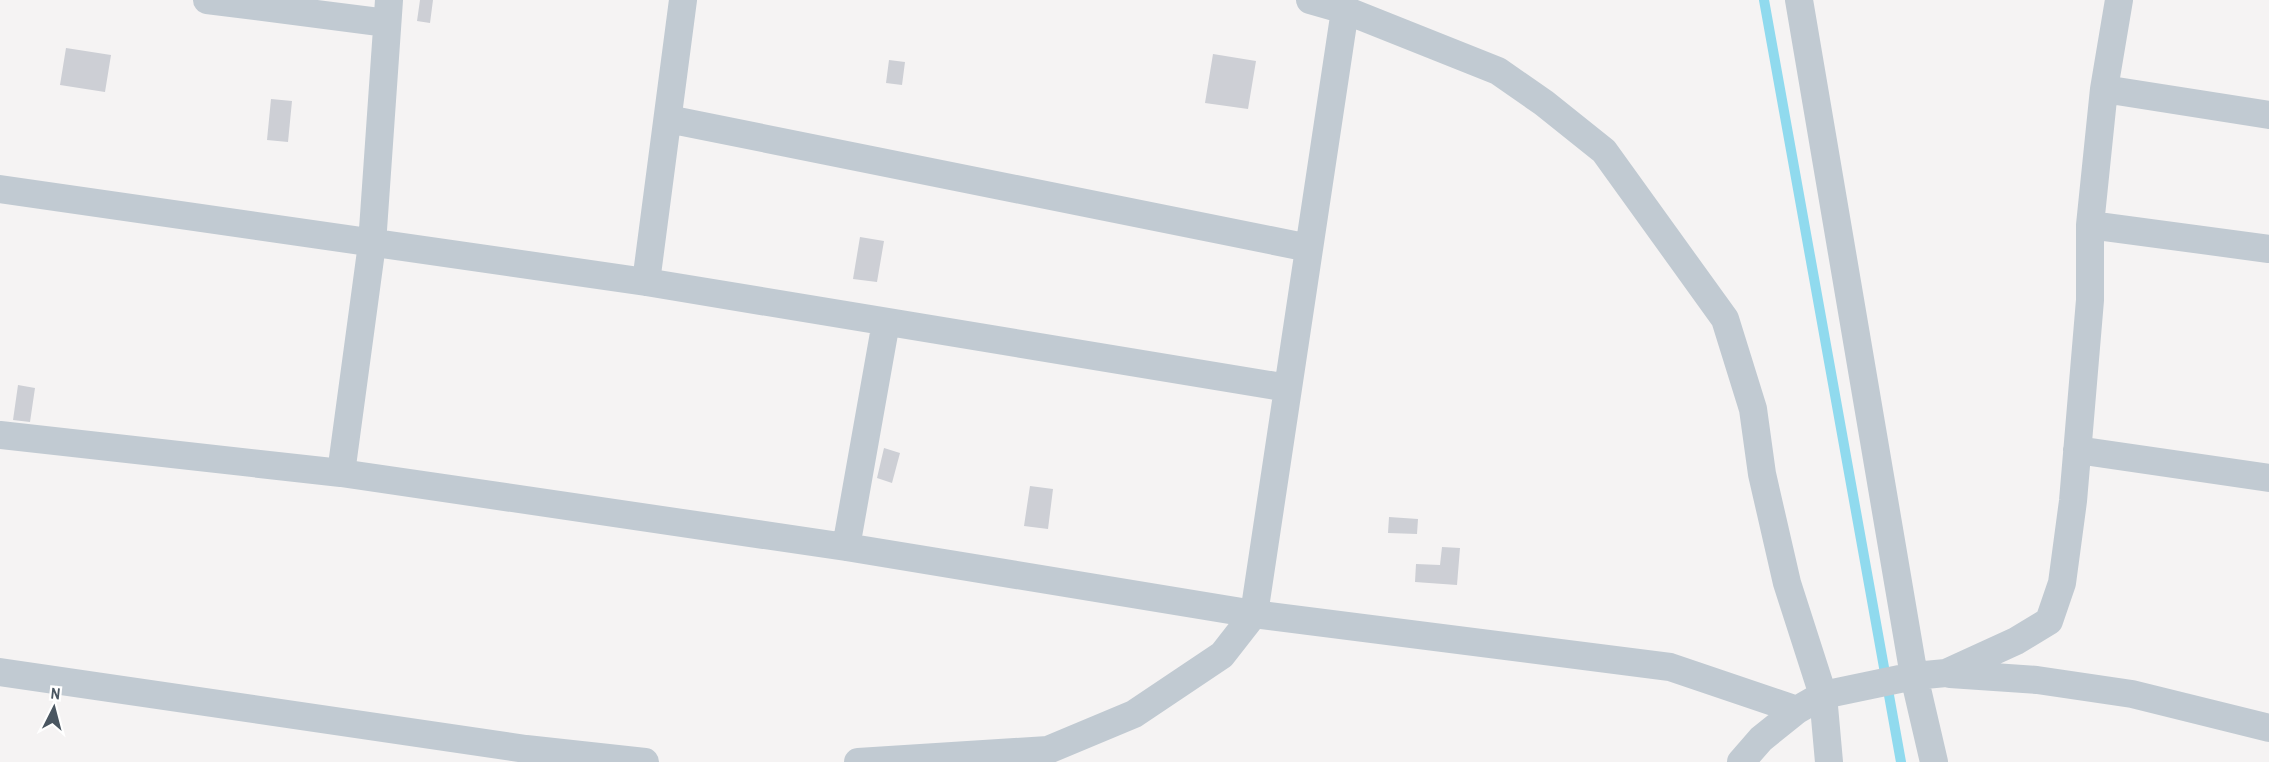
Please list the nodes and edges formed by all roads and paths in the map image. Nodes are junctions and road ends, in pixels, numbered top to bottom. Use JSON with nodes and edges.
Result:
{"nodes":[{"id":1,"x":207,"y":0,"type":"edge"},
{"id":2,"x":683,"y":0,"type":"edge"},
{"id":3,"x":1310,"y":0,"type":"edge"},
{"id":4,"x":1799,"y":0,"type":"edge"},
{"id":5,"x":2119,"y":0,"type":"edge"},
{"id":6,"x":1345,"y":10,"type":"junction"},
{"id":7,"x":388,"y":11,"type":"edge"},
{"id":8,"x":2104,"y":89,"type":"junction"},
{"id":9,"x":2269,"y":115,"type":"edge"},
{"id":10,"x":668,"y":119,"type":"junction"},
{"id":11,"x":0,"y":189,"type":"edge"},
{"id":12,"x":2090,"y":225,"type":"junction"},
{"id":13,"x":372,"y":244,"type":"junction"},
{"id":14,"x":1309,"y":248,"type":"junction"},
{"id":15,"x":2269,"y":249,"type":"edge"},
{"id":16,"x":646,"y":282,"type":"junction"},
{"id":17,"x":886,"y":322,"type":"junction"},
{"id":18,"x":1288,"y":388,"type":"junction"},
{"id":19,"x":0,"y":435,"type":"edge"},
{"id":20,"x":2077,"y":450,"type":"junction"},
{"id":21,"x":341,"y":473,"type":"junction"},
{"id":22,"x":2269,"y":478,"type":"edge"},
{"id":23,"x":846,"y":547,"type":"junction"},
{"id":24,"x":1254,"y":614,"type":"junction"},
{"id":25,"x":0,"y":672,"type":"edge"},
{"id":26,"x":1946,"y":673,"type":"junction"},
{"id":27,"x":1914,"y":676,"type":"junction"},
{"id":28,"x":1823,"y":695,"type":"junction"},
{"id":29,"x":1797,"y":710,"type":"junction"},
{"id":30,"x":2269,"y":728,"type":"edge"},
{"id":31,"x":645,"y":762,"type":"edge"},
{"id":32,"x":858,"y":762,"type":"edge"},
{"id":33,"x":1742,"y":762,"type":"edge"},
{"id":34,"x":1829,"y":762,"type":"edge"},
{"id":35,"x":1934,"y":762,"type":"edge"}],
"edges":[{"from":1,"to":7,"type":"street"},
{"from":2,"to":10,"type":"street"},
{"from":3,"to":6,"type":"street"},
{"from":4,"to":27,"type":"street"},
{"from":5,"to":8,"type":"street"},
{"from":6,"to":14,"type":"street"},
{"from":6,"to":28,"type":"street"},
{"from":7,"to":13,"type":"street"},
{"from":8,"to":9,"type":"street"},
{"from":8,"to":12,"type":"street"},
{"from":10,"to":14,"type":"street"},
{"from":10,"to":16,"type":"street"},
{"from":11,"to":13,"type":"street"},
{"from":12,"to":15,"type":"street"},
{"from":12,"to":20,"type":"street"},
{"from":13,"to":16,"type":"street"},
{"from":13,"to":21,"type":"street"},
{"from":14,"to":18,"type":"street"},
{"from":16,"to":17,"type":"street"},
{"from":17,"to":18,"type":"street"},
{"from":17,"to":23,"type":"street"},
{"from":18,"to":24,"type":"street"},
{"from":19,"to":21,"type":"street"},
{"from":20,"to":22,"type":"street"},
{"from":20,"to":26,"type":"street"},
{"from":21,"to":23,"type":"street"},
{"from":23,"to":24,"type":"street"},
{"from":24,"to":29,"type":"street"},
{"from":24,"to":32,"type":"street"},
{"from":25,"to":31,"type":"street"},
{"from":26,"to":27,"type":"street"},
{"from":26,"to":30,"type":"street"},
{"from":27,"to":28,"type":"street"},
{"from":27,"to":35,"type":"street"},
{"from":28,"to":29,"type":"street"},
{"from":28,"to":34,"type":"street"},
{"from":29,"to":33,"type":"street"}]}
